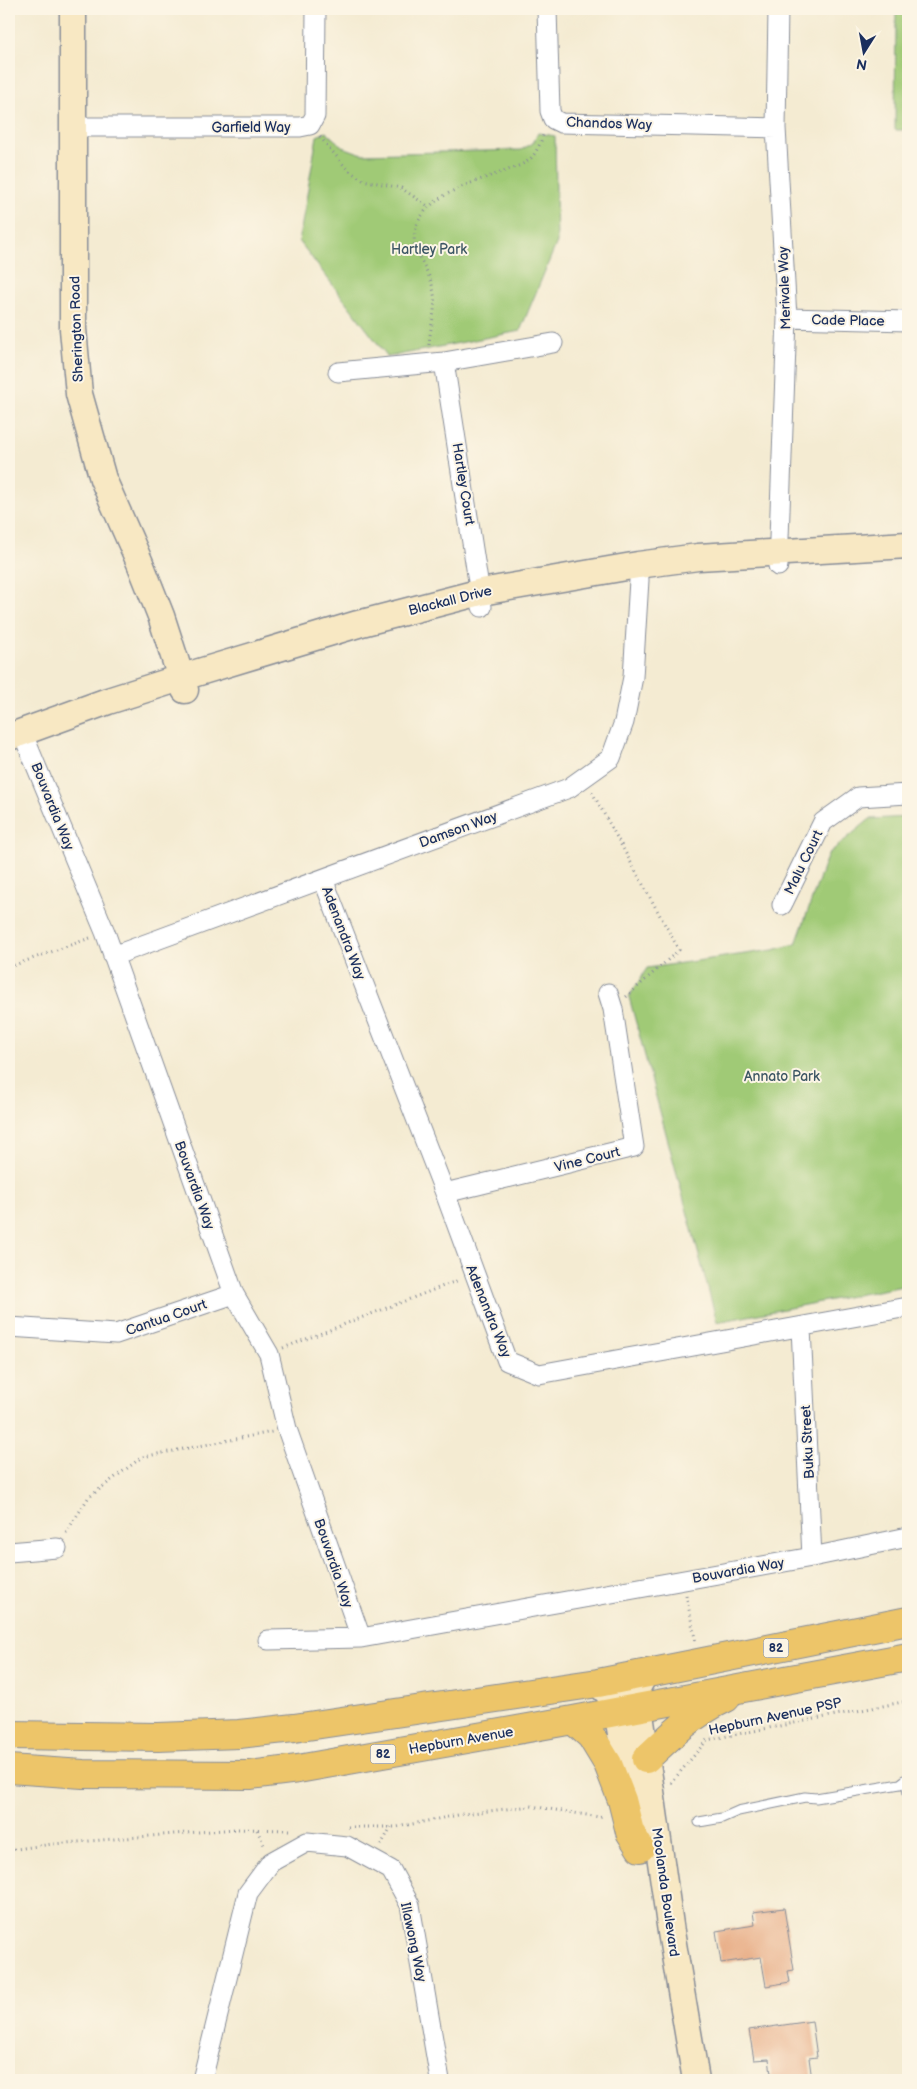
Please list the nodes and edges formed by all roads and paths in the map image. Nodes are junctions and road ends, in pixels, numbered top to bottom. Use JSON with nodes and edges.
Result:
{"nodes":[{"id":1,"x":73,"y":9,"type":"edge"},
{"id":2,"x":89,"y":9,"type":"edge"},
{"id":3,"x":316,"y":9,"type":"edge"},
{"id":4,"x":547,"y":9,"type":"edge"},
{"id":5,"x":778,"y":9,"type":"edge"},
{"id":6,"x":550,"y":111,"type":"junction"},
{"id":7,"x":310,"y":125,"type":"junction"},
{"id":8,"x":81,"y":127,"type":"junction"},
{"id":9,"x":776,"y":128,"type":"junction"},
{"id":10,"x":429,"y":207,"type":"junction"},
{"id":11,"x":787,"y":318,"type":"junction"},
{"id":12,"x":908,"y":321,"type":"edge"},
{"id":13,"x":553,"y":343,"type":"dead end"},
{"id":14,"x":438,"y":363,"type":"junction"},
{"id":15,"x":338,"y":372,"type":"dead end"},
{"id":16,"x":908,"y":545,"type":"edge"},
{"id":17,"x":779,"y":559,"type":"junction"},
{"id":18,"x":908,"y":561,"type":"edge"},
{"id":19,"x":639,"y":572,"type":"junction"},
{"id":20,"x":481,"y":599,"type":"junction"},
{"id":21,"x":191,"y":681,"type":"junction"},
{"id":22,"x":17,"y":741,"type":"edge"},
{"id":23,"x":584,"y":778,"type":"junction"},
{"id":24,"x":908,"y":794,"type":"edge"},
{"id":25,"x":323,"y":879,"type":"junction"},
{"id":26,"x":782,"y":905,"type":"dead end"},
{"id":27,"x":105,"y":932,"type":"junction"},
{"id":28,"x":113,"y":956,"type":"junction"},
{"id":29,"x":9,"y":967,"type":"edge"},
{"id":30,"x":610,"y":1001,"type":"joint"},
{"id":31,"x":445,"y":1193,"type":"junction"},
{"id":32,"x":474,"y":1275,"type":"junction"},
{"id":33,"x":234,"y":1294,"type":"junction"},
{"id":34,"x":908,"y":1307,"type":"edge"},
{"id":35,"x":9,"y":1327,"type":"edge"},
{"id":36,"x":801,"y":1328,"type":"junction"},
{"id":37,"x":269,"y":1354,"type":"junction"},
{"id":38,"x":287,"y":1429,"type":"junction"},
{"id":39,"x":908,"y":1537,"type":"edge"},
{"id":40,"x":57,"y":1548,"type":"joint"},
{"id":41,"x":9,"y":1552,"type":"edge"},
{"id":42,"x":812,"y":1557,"type":"junction"},
{"id":43,"x":908,"y":1621,"type":"edge"},
{"id":44,"x":361,"y":1638,"type":"junction"},
{"id":45,"x":268,"y":1640,"type":"dead end"},
{"id":46,"x":908,"y":1657,"type":"edge"},
{"id":47,"x":644,"y":1675,"type":"junction"},
{"id":48,"x":598,"y":1683,"type":"junction"},
{"id":49,"x":752,"y":1686,"type":"junction"},
{"id":50,"x":908,"y":1701,"type":"edge"},
{"id":51,"x":626,"y":1710,"type":"junction"},
{"id":52,"x":573,"y":1720,"type":"junction"},
{"id":53,"x":9,"y":1736,"type":"edge"},
{"id":54,"x":646,"y":1759,"type":"junction"},
{"id":55,"x":9,"y":1769,"type":"edge"},
{"id":56,"x":907,"y":1779,"type":"edge"},
{"id":57,"x":667,"y":1788,"type":"dead end"},
{"id":58,"x":908,"y":1794,"type":"edge"},
{"id":59,"x":699,"y":1822,"type":"dead end"},
{"id":60,"x":392,"y":1826,"type":"dead end"},
{"id":61,"x":640,"y":1848,"type":"junction"},
{"id":62,"x":374,"y":1859,"type":"junction"},
{"id":63,"x":202,"y":2080,"type":"edge"},
{"id":64,"x":440,"y":2080,"type":"edge"},
{"id":65,"x":680,"y":2080,"type":"edge"},
{"id":66,"x":696,"y":2080,"type":"edge"}],
"edges":[{"from":1,"to":8,"type":"street","name":"Sherington Road"},
{"from":2,"to":8,"type":"street","name":"Sherington Road"},
{"from":3,"to":7,"type":"street","name":"Garfield Way"},
{"from":4,"to":6,"type":"street","name":"Chandos Way"},
{"from":5,"to":9,"type":"street","name":"Merivale Way"},
{"from":6,"to":9,"type":"street","name":"Chandos Way"},
{"from":6,"to":10,"type":"path"},
{"from":7,"to":8,"type":"street","name":"Garfield Way"},
{"from":7,"to":10,"type":"path"},
{"from":8,"to":21,"type":"street","name":"Sherington Road"},
{"from":9,"to":11,"type":"street","name":"Merivale Way"},
{"from":10,"to":14,"type":"path"},
{"from":11,"to":12,"type":"street","name":"Cade Place"},
{"from":11,"to":17,"type":"street","name":"Merivale Way"},
{"from":13,"to":14,"type":"street"},
{"from":14,"to":15,"type":"street"},
{"from":14,"to":20,"type":"street","name":"Hartley Court"},
{"from":16,"to":17,"type":"street","name":"Blackall Drive"},
{"from":17,"to":18,"type":"street","name":"Blackall Drive"},
{"from":17,"to":19,"type":"street","name":"Blackall Drive"},
{"from":19,"to":20,"type":"street","name":"Blackall Drive"},
{"from":19,"to":23,"type":"street","name":"Damson Way"},
{"from":20,"to":21,"type":"street","name":"Blackall Drive"},
{"from":21,"to":22,"type":"street","name":"Blackall Drive"},
{"from":22,"to":27,"type":"street","name":"Bouvardia Way"},
{"from":23,"to":25,"type":"street","name":"Damson Way"},
{"from":23,"to":30,"type":"path"},
{"from":24,"to":26,"type":"street","name":"Malu Court"},
{"from":25,"to":28,"type":"street","name":"Damson Way"},
{"from":25,"to":31,"type":"street","name":"Adenandra Way"},
{"from":27,"to":28,"type":"street","name":"Bouvardia Way"},
{"from":27,"to":29,"type":"path"},
{"from":28,"to":33,"type":"street","name":"Bouvardia Way"},
{"from":30,"to":31,"type":"street","name":"Vine Court"},
{"from":31,"to":32,"type":"street","name":"Adenandra Way"},
{"from":32,"to":36,"type":"street","name":"Adenandra Way"},
{"from":32,"to":37,"type":"path"},
{"from":33,"to":35,"type":"street","name":"Cantua Court"},
{"from":33,"to":37,"type":"street","name":"Bouvardia Way"},
{"from":34,"to":36,"type":"street","name":"Adenandra Way"},
{"from":36,"to":42,"type":"street","name":"Buku Street"},
{"from":37,"to":38,"type":"street","name":"Bouvardia Way"},
{"from":38,"to":40,"type":"path"},
{"from":38,"to":44,"type":"street","name":"Bouvardia Way"},
{"from":39,"to":42,"type":"street","name":"Bouvardia Way"},
{"from":40,"to":41,"type":"street"},
{"from":42,"to":44,"type":"street","name":"Bouvardia Way"},
{"from":43,"to":47,"type":"main road","number":"82"},
{"from":44,"to":45,"type":"street","name":"Bouvardia Way"},
{"from":46,"to":49,"type":"main road","name":"Hepburn Avenue","number":"82"},
{"from":47,"to":48,"type":"main road","number":"82"},
{"from":47,"to":51,"type":"street","name":"Moolanda Boulevard"},
{"from":48,"to":51,"type":"street","name":"Moolanda Boulevard"},
{"from":48,"to":53,"type":"main road","number":"82"},
{"from":49,"to":51,"type":"main road","name":"Hepburn Avenue","number":"82"},
{"from":49,"to":54,"type":"main road"},
{"from":50,"to":57,"type":"path","name":"Hepburn Avenue PSP"},
{"from":51,"to":52,"type":"main road","name":"Hepburn Avenue","number":"82"},
{"from":51,"to":54,"type":"street","name":"Moolanda Boulevard"},
{"from":51,"to":61,"type":"street","name":"Moolanda Boulevard"},
{"from":52,"to":55,"type":"main road","name":"Hepburn Avenue","number":"82"},
{"from":52,"to":61,"type":"main road"},
{"from":54,"to":66,"type":"street","name":"Moolanda Boulevard"},
{"from":56,"to":58,"type":"lane"},
{"from":56,"to":59,"type":"lane"},
{"from":60,"to":62,"type":"path"},
{"from":61,"to":65,"type":"street","name":"Moolanda Boulevard"},
{"from":62,"to":63,"type":"street","name":"Illawong Way"},
{"from":62,"to":64,"type":"street","name":"Illawong Way"}]}
